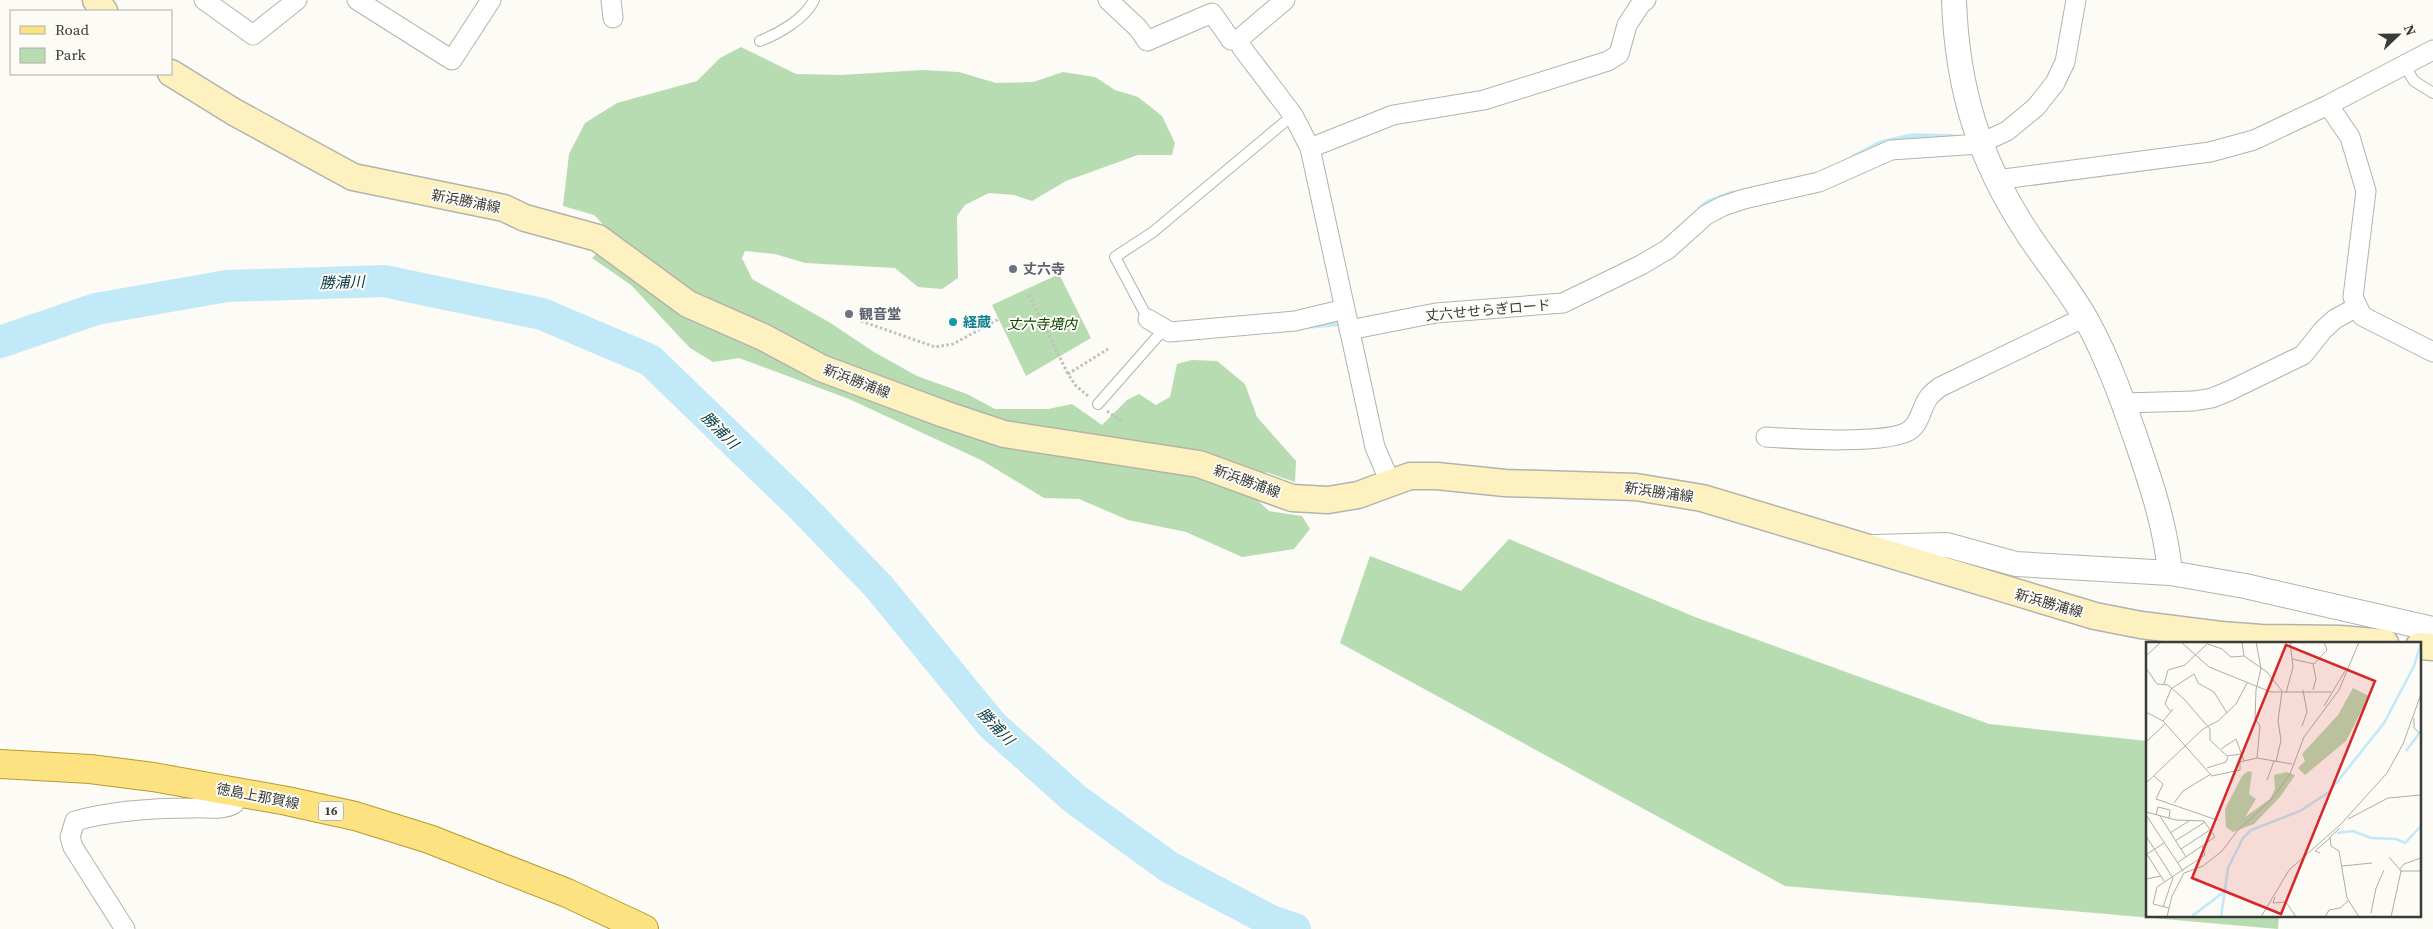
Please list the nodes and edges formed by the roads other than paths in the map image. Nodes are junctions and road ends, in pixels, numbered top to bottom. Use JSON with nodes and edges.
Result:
{"nodes":[{"id":1,"x":204,"y":0,"type":"edge"},
{"id":2,"x":297,"y":0,"type":"edge"},
{"id":3,"x":357,"y":0,"type":"edge"},
{"id":4,"x":491,"y":0,"type":"edge"},
{"id":5,"x":814,"y":0,"type":"edge"},
{"id":6,"x":1108,"y":0,"type":"edge"},
{"id":7,"x":1285,"y":0,"type":"edge"},
{"id":8,"x":1646,"y":0,"type":"edge"},
{"id":9,"x":1954,"y":0,"type":"edge"},
{"id":10,"x":2076,"y":0,"type":"edge"},
{"id":11,"x":1238,"y":40,"type":"junction"},
{"id":12,"x":760,"y":41,"type":"dead end"},
{"id":13,"x":2433,"y":50,"type":"edge"},
{"id":14,"x":2404,"y":65,"type":"junction"},
{"id":15,"x":172,"y":74,"type":"edge"},
{"id":16,"x":2433,"y":93,"type":"edge"},
{"id":17,"x":2328,"y":105,"type":"junction"},
{"id":18,"x":1293,"y":115,"type":"junction"},
{"id":19,"x":1979,"y":144,"type":"junction"},
{"id":20,"x":1310,"y":148,"type":"junction"},
{"id":21,"x":1996,"y":180,"type":"junction"},
{"id":22,"x":2357,"y":307,"type":"junction"},
{"id":23,"x":1345,"y":309,"type":"junction"},
{"id":24,"x":2085,"y":317,"type":"junction"},
{"id":25,"x":1156,"y":324,"type":"junction"},
{"id":26,"x":1349,"y":330,"type":"junction"},
{"id":27,"x":2433,"y":352,"type":"edge"},
{"id":28,"x":2124,"y":403,"type":"junction"},
{"id":29,"x":1098,"y":404,"type":"road end"},
{"id":30,"x":1766,"y":437,"type":"dead end"},
{"id":31,"x":1390,"y":482,"type":"junction"},
{"id":32,"x":1867,"y":548,"type":"junction"},
{"id":33,"x":2170,"y":573,"type":"junction"},
{"id":34,"x":2433,"y":628,"type":"edge"},
{"id":35,"x":2376,"y":642,"type":"edge"},
{"id":36,"x":2420,"y":646,"type":"edge"},
{"id":37,"x":2433,"y":647,"type":"edge"},
{"id":38,"x":0,"y":764,"type":"edge"},
{"id":39,"x":238,"y":792,"type":"junction"},
{"id":40,"x":125,"y":929,"type":"edge"},
{"id":41,"x":644,"y":929,"type":"edge"}],
"edges":[{"from":1,"to":2,"type":"street"},
{"from":3,"to":4,"type":"street"},
{"from":5,"to":12,"type":"lane"},
{"from":6,"to":11,"type":"street"},
{"from":7,"to":11,"type":"street"},
{"from":8,"to":20,"type":"street"},
{"from":9,"to":19,"type":"street"},
{"from":10,"to":19,"type":"street"},
{"from":11,"to":18,"type":"street"},
{"from":13,"to":14,"type":"street"},
{"from":14,"to":16,"type":"lane"},
{"from":14,"to":17,"type":"street"},
{"from":15,"to":31,"type":"main road","name":"新浜勝浦線"},
{"from":17,"to":21,"type":"street"},
{"from":17,"to":22,"type":"street"},
{"from":18,"to":20,"type":"street"},
{"from":18,"to":25,"type":"lane"},
{"from":19,"to":21,"type":"street"},
{"from":19,"to":26,"type":"street","name":"丈六せせらぎロード"},
{"from":20,"to":23,"type":"street"},
{"from":21,"to":24,"type":"street"},
{"from":22,"to":27,"type":"street"},
{"from":22,"to":28,"type":"street"},
{"from":23,"to":25,"type":"street"},
{"from":23,"to":26,"type":"street"},
{"from":24,"to":28,"type":"street"},
{"from":24,"to":30,"type":"street"},
{"from":25,"to":29,"type":"lane"},
{"from":26,"to":31,"type":"street"},
{"from":28,"to":33,"type":"street"},
{"from":31,"to":32,"type":"main road","name":"新浜勝浦線"},
{"from":32,"to":33,"type":"street"},
{"from":32,"to":35,"type":"main road","name":"新浜勝浦線"},
{"from":33,"to":34,"type":"street"},
{"from":36,"to":37,"type":"main road"},
{"from":38,"to":39,"type":"main road","name":"徳島上那賀線","number":"16"},
{"from":39,"to":40,"type":"street"},
{"from":39,"to":41,"type":"main road","name":"徳島上那賀線","number":"16"}]}
